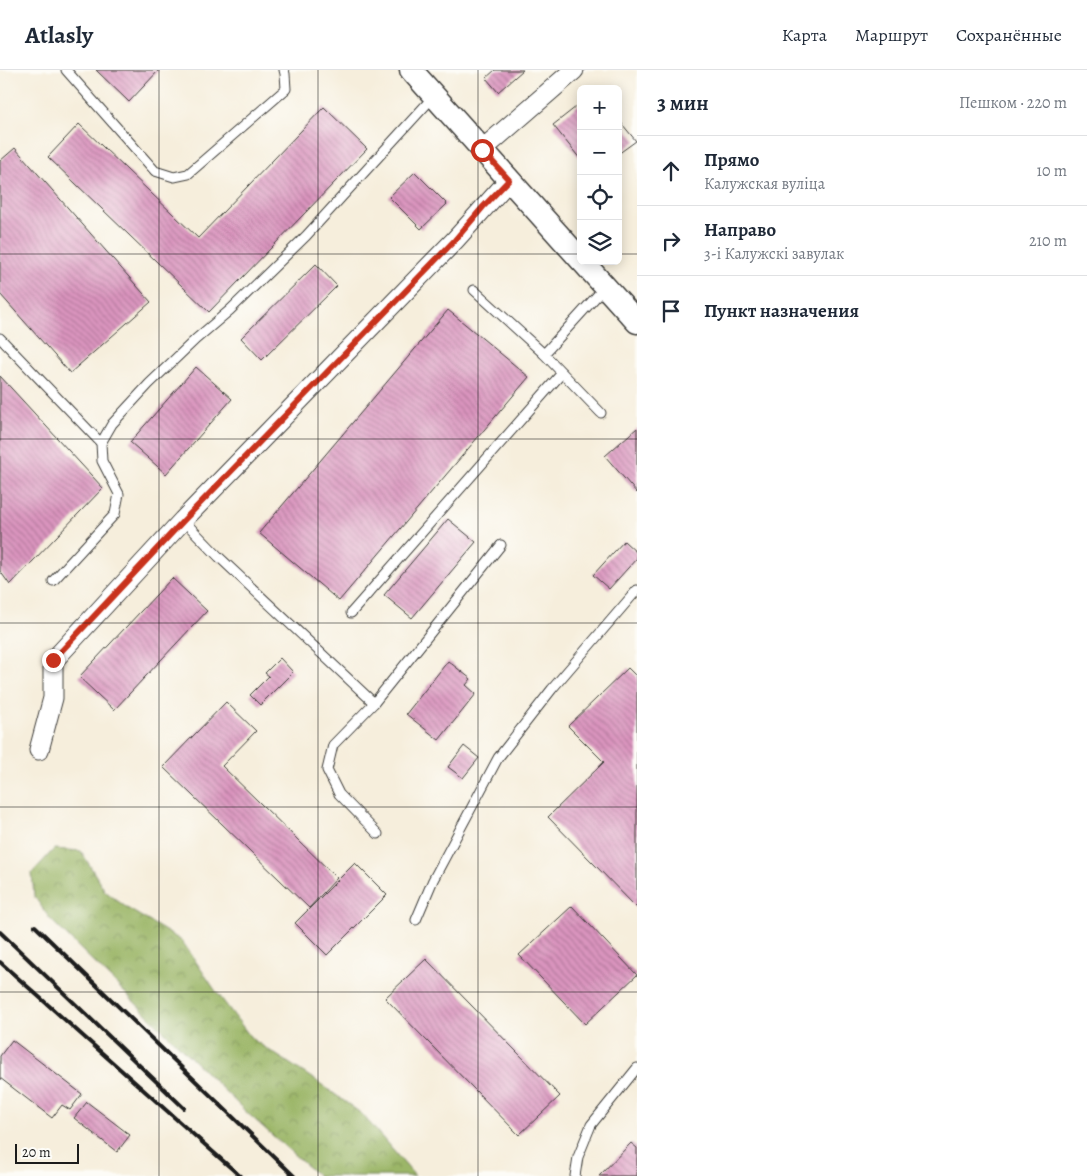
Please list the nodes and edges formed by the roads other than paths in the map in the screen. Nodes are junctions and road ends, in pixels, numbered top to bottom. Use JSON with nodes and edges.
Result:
{"nodes":[{"id":1,"x":66,"y":70,"type":"edge"},
{"id":2,"x":284,"y":70,"type":"edge"},
{"id":3,"x":412,"y":70,"type":"edge"},
{"id":4,"x":574,"y":70,"type":"edge"},
{"id":5,"x":434,"y":96,"type":"junction"},
{"id":6,"x":482,"y":150,"type":"junction"},
{"id":7,"x":509,"y":180,"type":"junction"},
{"id":8,"x":577,"y":255,"type":"edge"},
{"id":9,"x":586,"y":265,"type":"edge"},
{"id":10,"x":606,"y":287,"type":"junction"},
{"id":11,"x":474,"y":290,"type":"dead end"},
{"id":12,"x":637,"y":322,"type":"edge"},
{"id":13,"x":0,"y":338,"type":"edge"},
{"id":14,"x":544,"y":354,"type":"junction"},
{"id":15,"x":562,"y":373,"type":"junction"},
{"id":16,"x":601,"y":412,"type":"dead end"},
{"id":17,"x":101,"y":443,"type":"junction"},
{"id":18,"x":184,"y":520,"type":"junction"},
{"id":19,"x":500,"y":545,"type":"dead end"},
{"id":20,"x":53,"y":581,"type":"dead end"},
{"id":21,"x":637,"y":590,"type":"edge"},
{"id":22,"x":351,"y":613,"type":"dead end"},
{"id":23,"x":374,"y":703,"type":"junction"},
{"id":24,"x":39,"y":750,"type":"dead end"},
{"id":25,"x":378,"y":834,"type":"dead end"},
{"id":26,"x":416,"y":920,"type":"dead end"},
{"id":27,"x":637,"y":1068,"type":"edge"},
{"id":28,"x":575,"y":1176,"type":"edge"}],
"edges":[{"from":1,"to":2,"type":"lane"},
{"from":3,"to":5,"type":"street"},
{"from":4,"to":6,"type":"street"},
{"from":5,"to":6,"type":"street"},
{"from":5,"to":17,"type":"lane"},
{"from":6,"to":7,"type":"street"},
{"from":7,"to":8,"type":"street"},
{"from":7,"to":18,"type":"street"},
{"from":9,"to":10,"type":"street"},
{"from":10,"to":12,"type":"street"},
{"from":10,"to":14,"type":"lane"},
{"from":11,"to":14,"type":"lane"},
{"from":13,"to":17,"type":"lane"},
{"from":14,"to":15,"type":"lane"},
{"from":15,"to":16,"type":"lane"},
{"from":15,"to":22,"type":"lane"},
{"from":17,"to":20,"type":"lane"},
{"from":18,"to":23,"type":"lane"},
{"from":18,"to":24,"type":"street"},
{"from":19,"to":23,"type":"lane"},
{"from":21,"to":26,"type":"lane"},
{"from":23,"to":25,"type":"lane"},
{"from":27,"to":28,"type":"lane"}]}
